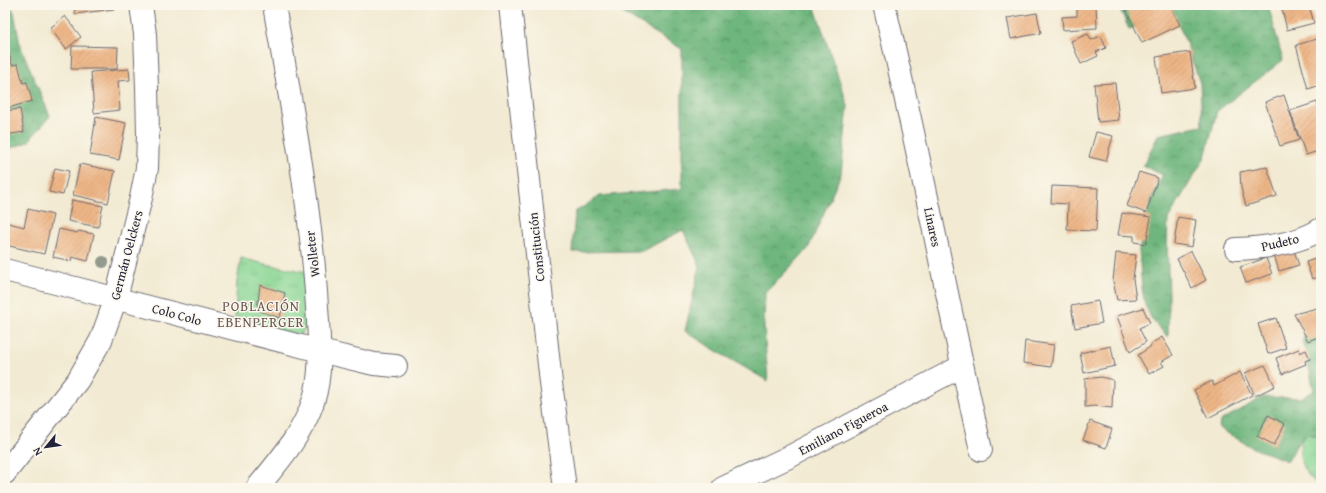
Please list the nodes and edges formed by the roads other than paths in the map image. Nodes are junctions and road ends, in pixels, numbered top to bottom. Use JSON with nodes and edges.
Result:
{"nodes":[{"id":1,"x":141,"y":5,"type":"edge"},
{"id":2,"x":274,"y":5,"type":"edge"},
{"id":3,"x":510,"y":5,"type":"edge"},
{"id":4,"x":884,"y":5,"type":"edge"},
{"id":5,"x":1321,"y":229,"type":"edge"},
{"id":6,"x":1236,"y":249,"type":"dead end"},
{"id":7,"x":5,"y":270,"type":"edge"},
{"id":8,"x":116,"y":298,"type":"junction"},
{"id":9,"x":320,"y":351,"type":"junction"},
{"id":10,"x":396,"y":366,"type":"dead end"},
{"id":11,"x":962,"y":366,"type":"junction"},
{"id":12,"x":981,"y":450,"type":"dead end"},
{"id":13,"x":5,"y":473,"type":"edge"},
{"id":14,"x":258,"y":488,"type":"edge"},
{"id":15,"x":565,"y":488,"type":"edge"},
{"id":16,"x":723,"y":488,"type":"edge"}],
"edges":[{"from":1,"to":8,"type":"street","name":"Germán Oelckers"},
{"from":2,"to":9,"type":"street","name":"Wolleter"},
{"from":3,"to":15,"type":"street","name":"Constitución"},
{"from":4,"to":11,"type":"street","name":"Linares"},
{"from":5,"to":6,"type":"street","name":"Pudeto"},
{"from":7,"to":8,"type":"street","name":"Colo Colo"},
{"from":8,"to":9,"type":"street","name":"Colo Colo"},
{"from":8,"to":13,"type":"street","name":"Germán Oelckers"},
{"from":9,"to":10,"type":"street","name":"Colo Colo"},
{"from":9,"to":14,"type":"street","name":"Wolleter"},
{"from":11,"to":12,"type":"street","name":"Linares"},
{"from":11,"to":16,"type":"street","name":"Emiliano Figueroa"}]}
